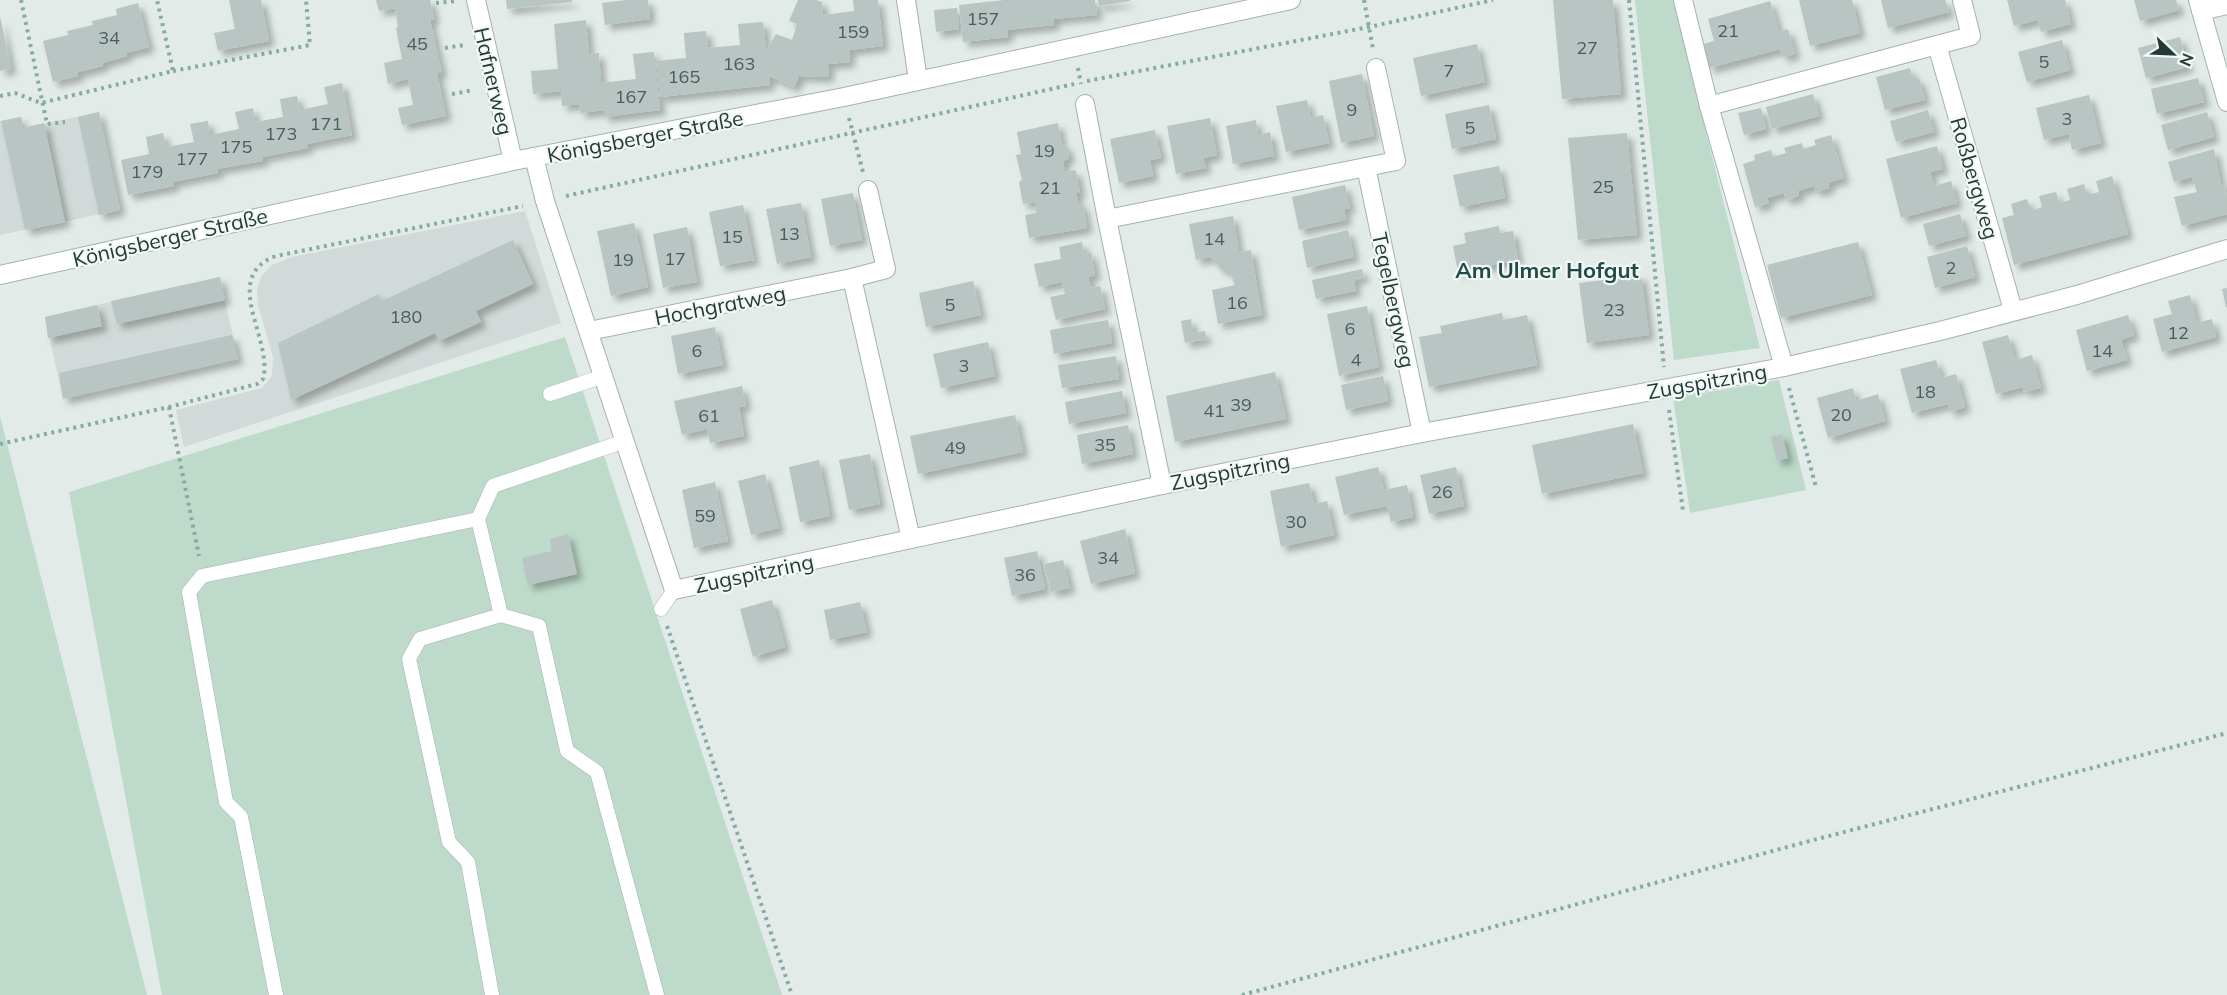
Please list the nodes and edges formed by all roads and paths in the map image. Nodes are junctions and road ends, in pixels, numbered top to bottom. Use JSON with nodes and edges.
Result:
{"nodes":[{"id":1,"x":21,"y":0,"type":"edge"},
{"id":2,"x":157,"y":0,"type":"edge"},
{"id":3,"x":306,"y":0,"type":"edge"},
{"id":4,"x":461,"y":0,"type":"edge"},
{"id":5,"x":476,"y":0,"type":"edge"},
{"id":6,"x":906,"y":0,"type":"edge"},
{"id":7,"x":1291,"y":0,"type":"edge"},
{"id":8,"x":1364,"y":0,"type":"edge"},
{"id":9,"x":1493,"y":0,"type":"edge"},
{"id":10,"x":1629,"y":0,"type":"edge"},
{"id":11,"x":1683,"y":0,"type":"edge"},
{"id":12,"x":1962,"y":0,"type":"edge"},
{"id":13,"x":436,"y":3,"type":"dead end"},
{"id":14,"x":2227,"y":5,"type":"edge"},
{"id":15,"x":2199,"y":6,"type":"edge"},
{"id":16,"x":1369,"y":27,"type":"junction"},
{"id":17,"x":1936,"y":45,"type":"junction"},
{"id":18,"x":1075,"y":46,"type":"junction"},
{"id":19,"x":1376,"y":68,"type":"joint"},
{"id":20,"x":174,"y":71,"type":"junction"},
{"id":21,"x":918,"y":80,"type":"junction"},
{"id":22,"x":1080,"y":82,"type":"junction"},
{"id":23,"x":0,"y":96,"type":"edge"},
{"id":24,"x":844,"y":97,"type":"junction"},
{"id":25,"x":2227,"y":102,"type":"edge"},
{"id":26,"x":42,"y":103,"type":"junction"},
{"id":27,"x":1085,"y":104,"type":"joint"},
{"id":28,"x":1709,"y":106,"type":"junction"},
{"id":29,"x":65,"y":122,"type":"dead end"},
{"id":30,"x":852,"y":131,"type":"junction"},
{"id":31,"x":534,"y":157,"type":"junction"},
{"id":32,"x":513,"y":161,"type":"junction"},
{"id":33,"x":1366,"y":167,"type":"junction"},
{"id":34,"x":868,"y":190,"type":"joint"},
{"id":35,"x":545,"y":201,"type":"junction"},
{"id":36,"x":1107,"y":219,"type":"junction"},
{"id":37,"x":2227,"y":249,"type":"edge"},
{"id":38,"x":0,"y":275,"type":"edge"},
{"id":39,"x":852,"y":278,"type":"junction"},
{"id":40,"x":2013,"y":310,"type":"junction"},
{"id":41,"x":589,"y":331,"type":"junction"},
{"id":42,"x":1784,"y":367,"type":"junction"},
{"id":43,"x":604,"y":376,"type":"junction"},
{"id":44,"x":1665,"y":388,"type":"junction"},
{"id":45,"x":550,"y":394,"type":"dead end"},
{"id":46,"x":170,"y":407,"type":"junction"},
{"id":47,"x":1422,"y":433,"type":"junction"},
{"id":48,"x":626,"y":441,"type":"junction"},
{"id":49,"x":0,"y":444,"type":"edge"},
{"id":50,"x":1162,"y":484,"type":"junction"},
{"id":51,"x":1816,"y":488,"type":"dead end"},
{"id":52,"x":1683,"y":511,"type":"dead end"},
{"id":53,"x":478,"y":519,"type":"junction"},
{"id":54,"x":911,"y":539,"type":"junction"},
{"id":55,"x":202,"y":576,"type":"junction"},
{"id":56,"x":675,"y":590,"type":"junction"},
{"id":57,"x":661,"y":609,"type":"joint"},
{"id":58,"x":501,"y":615,"type":"junction"},
{"id":59,"x":2227,"y":733,"type":"edge"},
{"id":60,"x":276,"y":995,"type":"edge"},
{"id":61,"x":492,"y":995,"type":"edge"},
{"id":62,"x":657,"y":995,"type":"edge"},
{"id":63,"x":792,"y":995,"type":"edge"},
{"id":64,"x":1242,"y":995,"type":"edge"}],
"edges":[{"from":1,"to":26,"type":"path"},
{"from":2,"to":20,"type":"path"},
{"from":3,"to":20,"type":"path"},
{"from":4,"to":13,"type":"path"},
{"from":5,"to":32,"type":"street","name":"Hafnerweg"},
{"from":6,"to":21,"type":"street"},
{"from":7,"to":18,"type":"street","name":"Königsberger Straße"},
{"from":8,"to":16,"type":"path"},
{"from":9,"to":16,"type":"path"},
{"from":10,"to":44,"type":"path"},
{"from":11,"to":28,"type":"street"},
{"from":12,"to":17,"type":"street"},
{"from":14,"to":15,"type":"street"},
{"from":15,"to":25,"type":"street"},
{"from":16,"to":19,"type":"path"},
{"from":16,"to":22,"type":"path"},
{"from":17,"to":28,"type":"street"},
{"from":17,"to":40,"type":"street","name":"Roßbergweg"},
{"from":18,"to":21,"type":"street","name":"Königsberger Straße"},
{"from":18,"to":22,"type":"path"},
{"from":19,"to":33,"type":"street"},
{"from":20,"to":26,"type":"path"},
{"from":21,"to":24,"type":"street","name":"Königsberger Straße"},
{"from":22,"to":27,"type":"path"},
{"from":22,"to":30,"type":"path"},
{"from":23,"to":26,"type":"path"},
{"from":24,"to":30,"type":"path"},
{"from":24,"to":31,"type":"street","name":"Königsberger Straße"},
{"from":26,"to":29,"type":"path"},
{"from":27,"to":36,"type":"street"},
{"from":28,"to":42,"type":"street"},
{"from":30,"to":34,"type":"path"},
{"from":30,"to":35,"type":"path"},
{"from":31,"to":32,"type":"street","name":"Königsberger Straße"},
{"from":31,"to":35,"type":"street","name":"Zugspitzring"},
{"from":32,"to":38,"type":"street","name":"Königsberger Straße"},
{"from":33,"to":36,"type":"street"},
{"from":33,"to":47,"type":"street","name":"Tegelbergweg"},
{"from":34,"to":39,"type":"street","name":"Hochgratweg"},
{"from":35,"to":41,"type":"street","name":"Zugspitzring"},
{"from":35,"to":46,"type":"path"},
{"from":36,"to":50,"type":"street"},
{"from":37,"to":40,"type":"street","name":"Zugspitzring"},
{"from":39,"to":41,"type":"street","name":"Hochgratweg"},
{"from":39,"to":54,"type":"street"},
{"from":40,"to":42,"type":"street","name":"Zugspitzring"},
{"from":41,"to":43,"type":"street","name":"Zugspitzring"},
{"from":42,"to":44,"type":"street","name":"Zugspitzring"},
{"from":42,"to":51,"type":"path"},
{"from":43,"to":45,"type":"lane"},
{"from":43,"to":48,"type":"street","name":"Zugspitzring"},
{"from":44,"to":47,"type":"street","name":"Zugspitzring"},
{"from":44,"to":52,"type":"path"},
{"from":46,"to":49,"type":"path"},
{"from":46,"to":55,"type":"path"},
{"from":47,"to":50,"type":"street","name":"Zugspitzring"},
{"from":48,"to":53,"type":"lane"},
{"from":48,"to":56,"type":"street","name":"Zugspitzring"},
{"from":50,"to":54,"type":"street","name":"Zugspitzring"},
{"from":53,"to":55,"type":"lane"},
{"from":53,"to":58,"type":"lane"},
{"from":54,"to":56,"type":"street","name":"Zugspitzring"},
{"from":55,"to":60,"type":"lane"},
{"from":56,"to":57,"type":"lane"},
{"from":57,"to":63,"type":"path"},
{"from":58,"to":61,"type":"lane"},
{"from":58,"to":62,"type":"lane"},
{"from":59,"to":64,"type":"path"}]}
